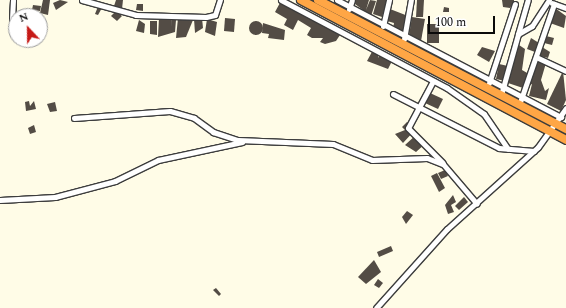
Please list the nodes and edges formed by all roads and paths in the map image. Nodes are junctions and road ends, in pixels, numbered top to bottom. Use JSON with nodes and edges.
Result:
{"nodes":[{"id":1,"x":82,"y":0,"type":"edge"},
{"id":2,"x":220,"y":0,"type":"edge"},
{"id":3,"x":280,"y":0,"type":"edge"},
{"id":4,"x":300,"y":0,"type":"edge"},
{"id":5,"x":318,"y":0,"type":"edge"},
{"id":6,"x":337,"y":0,"type":"edge"},
{"id":7,"x":352,"y":0,"type":"edge"},
{"id":8,"x":389,"y":0,"type":"edge"},
{"id":9,"x":411,"y":0,"type":"edge"},
{"id":10,"x":528,"y":0,"type":"edge"},
{"id":11,"x":549,"y":1,"type":"edge"},
{"id":12,"x":514,"y":4,"type":"dead end"},
{"id":13,"x":554,"y":4,"type":"junction"},
{"id":14,"x":350,"y":6,"type":"junction"},
{"id":15,"x":566,"y":8,"type":"edge"},
{"id":16,"x":347,"y":15,"type":"junction"},
{"id":17,"x":384,"y":24,"type":"junction"},
{"id":18,"x":382,"y":33,"type":"junction"},
{"id":19,"x":518,"y":34,"type":"junction"},
{"id":20,"x":404,"y":40,"type":"junction"},
{"id":21,"x":536,"y":57,"type":"junction"},
{"id":22,"x":566,"y":71,"type":"edge"},
{"id":23,"x":433,"y":81,"type":"junction"},
{"id":24,"x":488,"y":84,"type":"junction"},
{"id":25,"x":503,"y":92,"type":"junction"},
{"id":26,"x":393,"y":94,"type":"dead end"},
{"id":27,"x":521,"y":100,"type":"junction"},
{"id":28,"x":419,"y":108,"type":"junction"},
{"id":29,"x":566,"y":108,"type":"edge"},
{"id":30,"x":74,"y":118,"type":"dead end"},
{"id":31,"x":559,"y":120,"type":"junction"},
{"id":32,"x":566,"y":129,"type":"edge"},
{"id":33,"x":551,"y":132,"type":"junction"},
{"id":34,"x":566,"y":140,"type":"edge"},
{"id":35,"x":245,"y":141,"type":"junction"},
{"id":36,"x":508,"y":149,"type":"junction"},
{"id":37,"x":534,"y":151,"type":"junction"},
{"id":38,"x":443,"y":164,"type":"junction"},
{"id":39,"x":0,"y":200,"type":"edge"},
{"id":40,"x":477,"y":204,"type":"junction"},
{"id":41,"x":376,"y":308,"type":"edge"}],
"edges":[{"from":1,"to":2,"type":"street"},
{"from":3,"to":23,"type":"street"},
{"from":4,"to":33,"type":"highway"},
{"from":5,"to":16,"type":"highway"},
{"from":6,"to":14,"type":"street"},
{"from":7,"to":14,"type":"street"},
{"from":8,"to":17,"type":"street"},
{"from":9,"to":20,"type":"street"},
{"from":10,"to":19,"type":"street"},
{"from":11,"to":13,"type":"street"},
{"from":11,"to":19,"type":"street"},
{"from":12,"to":24,"type":"street"},
{"from":13,"to":15,"type":"street"},
{"from":13,"to":21,"type":"street"},
{"from":14,"to":16,"type":"street"},
{"from":14,"to":17,"type":"street"},
{"from":16,"to":18,"type":"highway"},
{"from":17,"to":18,"type":"street"},
{"from":17,"to":20,"type":"street"},
{"from":18,"to":20,"type":"highway"},
{"from":19,"to":25,"type":"street"},
{"from":20,"to":24,"type":"highway"},
{"from":21,"to":22,"type":"street"},
{"from":21,"to":27,"type":"street"},
{"from":23,"to":28,"type":"street"},
{"from":23,"to":36,"type":"street"},
{"from":24,"to":25,"type":"highway"},
{"from":25,"to":27,"type":"highway"},
{"from":26,"to":28,"type":"street"},
{"from":27,"to":31,"type":"highway"},
{"from":28,"to":36,"type":"street"},
{"from":28,"to":38,"type":"street"},
{"from":29,"to":31,"type":"street"},
{"from":30,"to":35,"type":"street"},
{"from":31,"to":32,"type":"highway"},
{"from":31,"to":33,"type":"street"},
{"from":33,"to":34,"type":"highway"},
{"from":33,"to":37,"type":"street"},
{"from":35,"to":38,"type":"street"},
{"from":35,"to":39,"type":"street"},
{"from":36,"to":37,"type":"street"},
{"from":37,"to":40,"type":"street"},
{"from":38,"to":40,"type":"street"},
{"from":40,"to":41,"type":"street"}]}
